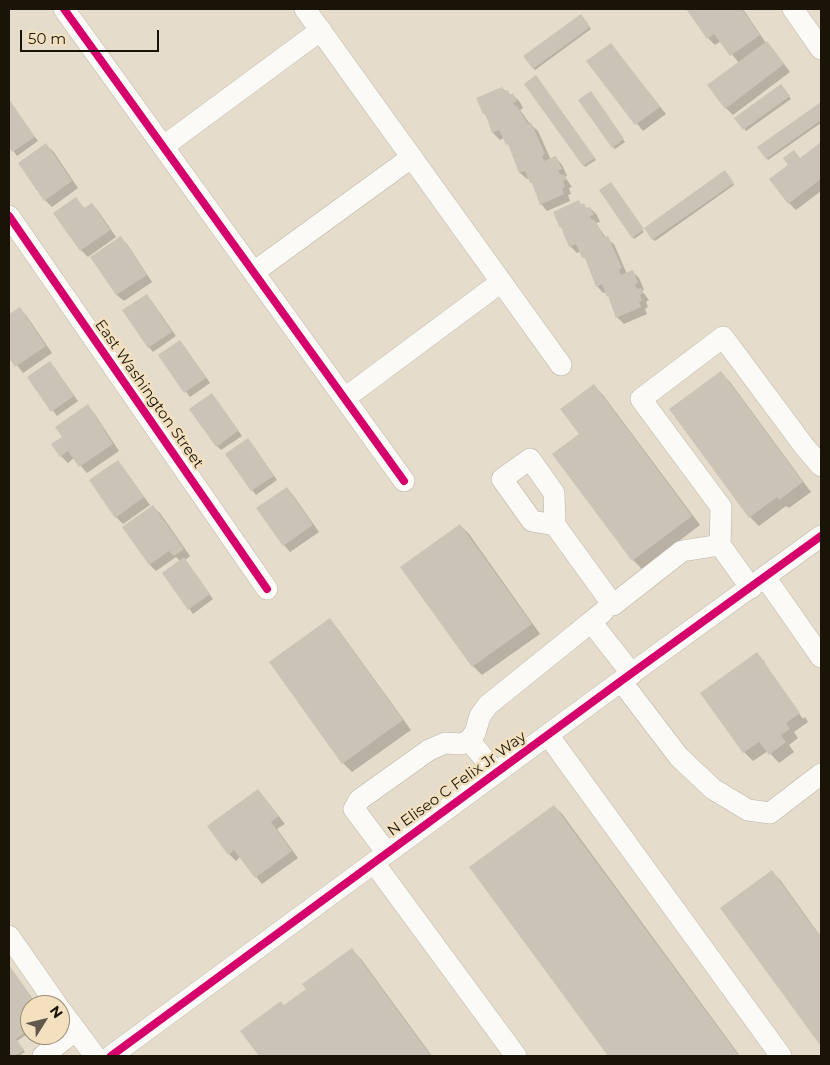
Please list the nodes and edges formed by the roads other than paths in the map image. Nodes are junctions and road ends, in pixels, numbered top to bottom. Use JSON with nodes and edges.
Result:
{"nodes":[{"id":1,"x":305,"y":9,"type":"edge"},
{"id":2,"x":793,"y":9,"type":"edge"},
{"id":3,"x":72,"y":12,"type":"edge"},
{"id":4,"x":320,"y":30,"type":"junction"},
{"id":5,"x":821,"y":49,"type":"edge"},
{"id":6,"x":164,"y":146,"type":"junction"},
{"id":7,"x":412,"y":157,"type":"junction"},
{"id":8,"x":9,"y":216,"type":"edge"},
{"id":9,"x":254,"y":272,"type":"junction"},
{"id":10,"x":501,"y":282,"type":"junction"},
{"id":11,"x":561,"y":365,"type":"dead end"},
{"id":12,"x":345,"y":398,"type":"junction"},
{"id":13,"x":821,"y":466,"type":"edge"},
{"id":14,"x":404,"y":481,"type":"dead end"},
{"id":15,"x":555,"y":525,"type":"junction"},
{"id":16,"x":821,"y":536,"type":"edge"},
{"id":17,"x":720,"y":545,"type":"junction"},
{"id":18,"x":758,"y":582,"type":"junction"},
{"id":19,"x":267,"y":589,"type":"dead end"},
{"id":20,"x":613,"y":605,"type":"junction"},
{"id":21,"x":591,"y":622,"type":"junction"},
{"id":22,"x":821,"y":656,"type":"edge"},
{"id":23,"x":626,"y":678,"type":"junction"},
{"id":24,"x":548,"y":734,"type":"junction"},
{"id":25,"x":469,"y":740,"type":"junction"},
{"id":26,"x":496,"y":773,"type":"junction"},
{"id":27,"x":821,"y":774,"type":"edge"},
{"id":28,"x":380,"y":858,"type":"junction"},
{"id":29,"x":9,"y":936,"type":"edge"},
{"id":30,"x":50,"y":995,"type":"edge"},
{"id":31,"x":70,"y":1022,"type":"edge"},
{"id":32,"x":76,"y":1030,"type":"junction"},
{"id":33,"x":43,"y":1056,"type":"edge"},
{"id":34,"x":95,"y":1056,"type":"edge"},
{"id":35,"x":111,"y":1056,"type":"edge"},
{"id":36,"x":516,"y":1056,"type":"edge"},
{"id":37,"x":781,"y":1056,"type":"edge"}],
"edges":[{"from":1,"to":4,"type":"street"},
{"from":2,"to":5,"type":"street"},
{"from":3,"to":6,"type":"street"},
{"from":4,"to":6,"type":"street"},
{"from":4,"to":7,"type":"street"},
{"from":6,"to":9,"type":"street"},
{"from":7,"to":9,"type":"street"},
{"from":7,"to":10,"type":"street"},
{"from":8,"to":19,"type":"street","name":"East Washington Street"},
{"from":9,"to":12,"type":"street"},
{"from":10,"to":11,"type":"street"},
{"from":10,"to":12,"type":"street"},
{"from":12,"to":14,"type":"street"},
{"from":13,"to":17,"type":"street"},
{"from":15,"to":15,"type":"street"},
{"from":15,"to":20,"type":"street"},
{"from":16,"to":18,"type":"street","name":"N Eliseo C Felix Jr Way"},
{"from":17,"to":18,"type":"street"},
{"from":17,"to":20,"type":"street"},
{"from":18,"to":22,"type":"street"},
{"from":18,"to":23,"type":"street","name":"N Eliseo C Felix Jr Way"},
{"from":20,"to":21,"type":"street"},
{"from":21,"to":23,"type":"street"},
{"from":21,"to":25,"type":"street"},
{"from":23,"to":24,"type":"street","name":"N Eliseo C Felix Jr Way"},
{"from":23,"to":27,"type":"street"},
{"from":24,"to":26,"type":"street","name":"N Eliseo C Felix Jr Way"},
{"from":24,"to":37,"type":"street"},
{"from":25,"to":26,"type":"street"},
{"from":25,"to":28,"type":"street"},
{"from":26,"to":28,"type":"street","name":"N Eliseo C Felix Jr Way"},
{"from":28,"to":35,"type":"street","name":"N Eliseo C Felix Jr Way"},
{"from":28,"to":36,"type":"street"},
{"from":29,"to":30,"type":"street"},
{"from":31,"to":32,"type":"street"},
{"from":32,"to":33,"type":"street"},
{"from":32,"to":34,"type":"street"}]}
